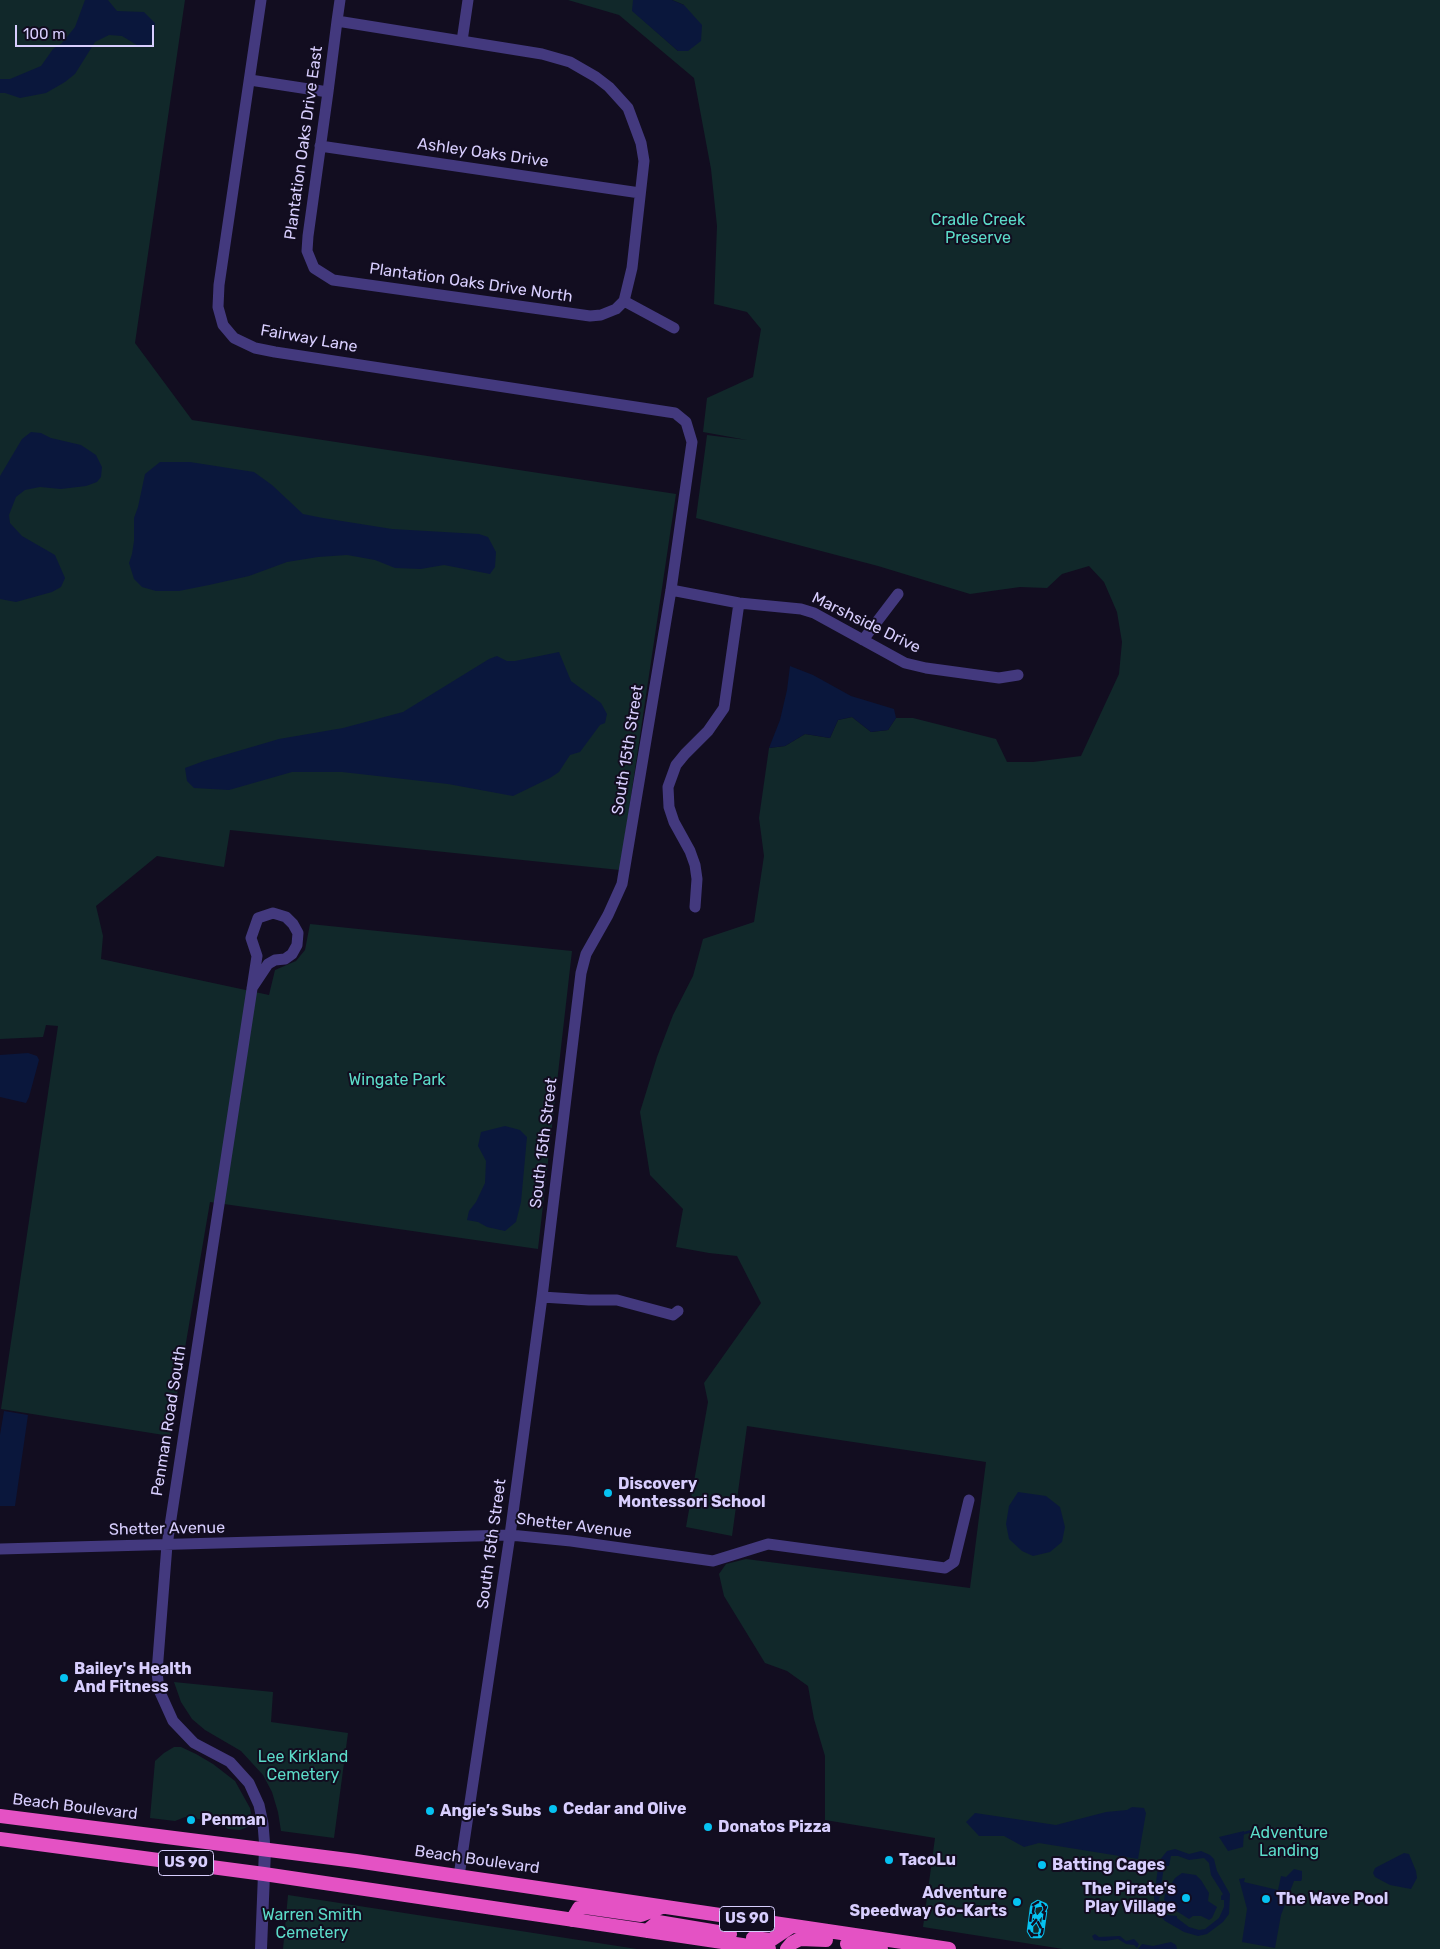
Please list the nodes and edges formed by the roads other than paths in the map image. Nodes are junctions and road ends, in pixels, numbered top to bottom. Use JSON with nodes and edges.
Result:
{"nodes":[{"id":1,"x":262,"y":0,"type":"edge"},
{"id":2,"x":340,"y":0,"type":"edge"},
{"id":3,"x":468,"y":0,"type":"edge"},
{"id":4,"x":337,"y":22,"type":"junction"},
{"id":5,"x":462,"y":41,"type":"junction"},
{"id":6,"x":250,"y":80,"type":"junction"},
{"id":7,"x":328,"y":92,"type":"junction"},
{"id":8,"x":320,"y":146,"type":"junction"},
{"id":9,"x":640,"y":193,"type":"junction"},
{"id":10,"x":314,"y":268,"type":"joint"},
{"id":11,"x":624,"y":301,"type":"junction"},
{"id":12,"x":674,"y":328,"type":"dead end"},
{"id":13,"x":687,"y":424,"type":"joint"},
{"id":14,"x":670,"y":590,"type":"junction"},
{"id":15,"x":898,"y":594,"type":"dead end"},
{"id":16,"x":739,"y":603,"type":"junction"},
{"id":17,"x":863,"y":640,"type":"junction"},
{"id":18,"x":1018,"y":674,"type":"dead end"},
{"id":19,"x":695,"y":907,"type":"dead end"},
{"id":20,"x":253,"y":946,"type":"junction"},
{"id":21,"x":275,"y":960,"type":"junction"},
{"id":22,"x":252,"y":988,"type":"junction"},
{"id":23,"x":542,"y":1297,"type":"junction"},
{"id":24,"x":678,"y":1311,"type":"dead end"},
{"id":25,"x":969,"y":1500,"type":"dead end"},
{"id":26,"x":510,"y":1535,"type":"junction"},
{"id":27,"x":167,"y":1545,"type":"junction"},
{"id":28,"x":0,"y":1549,"type":"edge"},
{"id":29,"x":0,"y":1816,"type":"edge"},
{"id":30,"x":0,"y":1839,"type":"edge"},
{"id":31,"x":266,"y":1849,"type":"junction"},
{"id":32,"x":264,"y":1874,"type":"junction"},
{"id":33,"x":459,"y":1876,"type":"junction"},
{"id":34,"x":663,"y":1906,"type":"junction"},
{"id":35,"x":572,"y":1920,"type":"junction"},
{"id":36,"x":792,"y":1926,"type":"junction"},
{"id":37,"x":647,"y":1931,"type":"junction"},
{"id":38,"x":905,"y":1946,"type":"edge"},
{"id":39,"x":261,"y":1949,"type":"edge"},
{"id":40,"x":769,"y":1949,"type":"edge"},
{"id":41,"x":788,"y":1949,"type":"edge"},
{"id":42,"x":881,"y":1949,"type":"edge"},
{"id":43,"x":948,"y":1949,"type":"edge"}],
"edges":[{"from":1,"to":6,"type":"street","name":"Fairway Lane"},
{"from":2,"to":4,"type":"street","name":"Plantation Oaks Drive East"},
{"from":3,"to":5,"type":"street"},
{"from":4,"to":5,"type":"street"},
{"from":4,"to":7,"type":"street","name":"Plantation Oaks Drive East"},
{"from":5,"to":9,"type":"street"},
{"from":6,"to":7,"type":"street"},
{"from":6,"to":13,"type":"street","name":"Fairway Lane"},
{"from":7,"to":8,"type":"street","name":"Plantation Oaks Drive East"},
{"from":8,"to":9,"type":"street","name":"Ashley Oaks Drive"},
{"from":8,"to":10,"type":"street","name":"Plantation Oaks Drive East"},
{"from":9,"to":11,"type":"street"},
{"from":10,"to":11,"type":"street","name":"Plantation Oaks Drive North"},
{"from":11,"to":12,"type":"street"},
{"from":13,"to":14,"type":"street","name":"South 15th Street"},
{"from":14,"to":16,"type":"street","name":"Marshside Drive"},
{"from":14,"to":23,"type":"street","name":"South 15th Street"},
{"from":15,"to":17,"type":"street"},
{"from":16,"to":17,"type":"street","name":"Marshside Drive"},
{"from":16,"to":19,"type":"street"},
{"from":17,"to":18,"type":"street","name":"Marshside Drive"},
{"from":20,"to":21,"type":"street"},
{"from":20,"to":21,"type":"street","name":"Penman Road South"},
{"from":20,"to":22,"type":"street","name":"Penman Road South"},
{"from":21,"to":22,"type":"street","name":"Penman Road South"},
{"from":22,"to":27,"type":"street","name":"Penman Road South"},
{"from":23,"to":24,"type":"street"},
{"from":23,"to":26,"type":"street","name":"South 15th Street"},
{"from":25,"to":26,"type":"street","name":"Shetter Avenue"},
{"from":26,"to":27,"type":"street","name":"Shetter Avenue"},
{"from":26,"to":33,"type":"street","name":"South 15th Street"},
{"from":27,"to":28,"type":"street","name":"Shetter Avenue"},
{"from":27,"to":31,"type":"street","name":"Penman Road South"},
{"from":29,"to":31,"type":"highway","name":"Beach Boulevard","number":"US 90"},
{"from":30,"to":32,"type":"highway","number":"US 90"},
{"from":31,"to":32,"type":"street"},
{"from":31,"to":33,"type":"highway","name":"Beach Boulevard","number":"US 90"},
{"from":32,"to":35,"type":"highway","number":"US 90"},
{"from":32,"to":39,"type":"street"},
{"from":33,"to":34,"type":"highway","name":"Beach Boulevard","number":"US 90"},
{"from":34,"to":35,"type":"highway"},
{"from":34,"to":36,"type":"highway","name":"Beach Boulevard","number":"US 90"},
{"from":35,"to":37,"type":"highway","number":"US 90"},
{"from":36,"to":37,"type":"highway"},
{"from":36,"to":38,"type":"highway","name":"Beach Boulevard","number":"US 90"},
{"from":37,"to":40,"type":"highway","number":"US 90"},
{"from":38,"to":43,"type":"highway","name":"Beach Boulevard","number":"US 90"},
{"from":41,"to":42,"type":"highway"}]}
